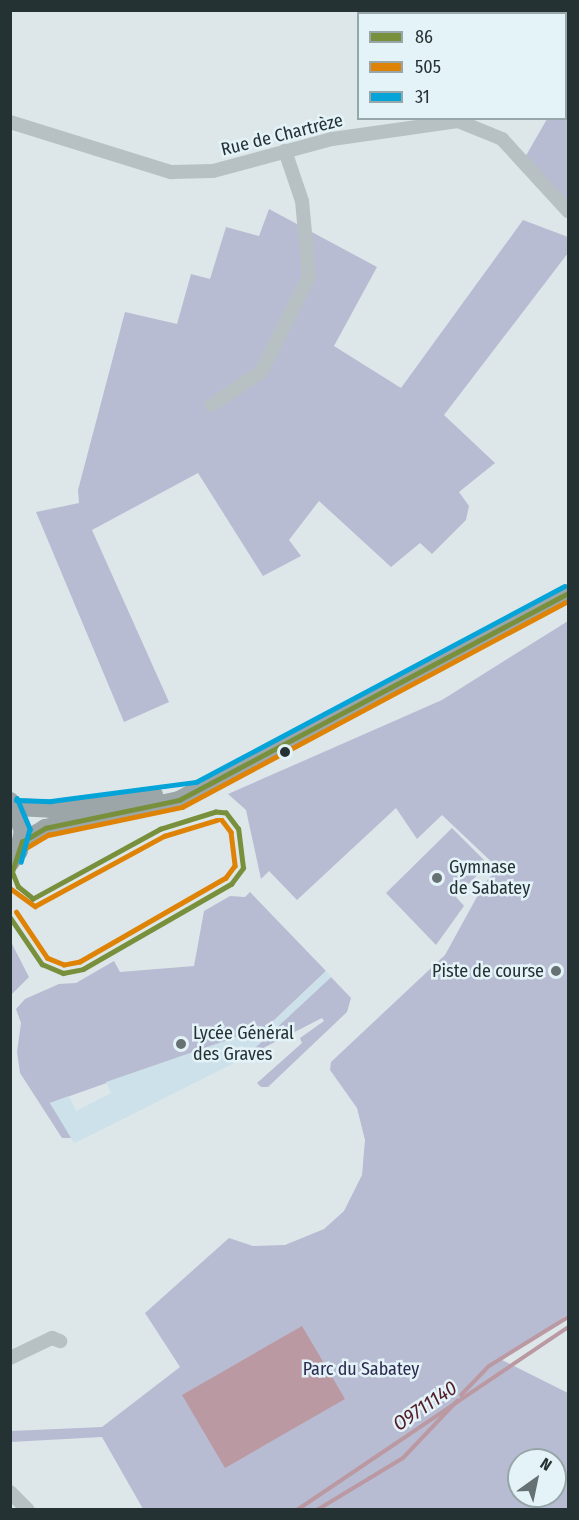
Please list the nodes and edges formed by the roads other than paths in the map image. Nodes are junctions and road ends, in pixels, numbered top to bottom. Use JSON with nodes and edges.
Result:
{"nodes":[{"id":1,"x":10,"y":122,"type":"edge"},
{"id":2,"x":285,"y":151,"type":"junction"},
{"id":3,"x":568,"y":211,"type":"edge"},
{"id":4,"x":212,"y":405,"type":"dead end"},
{"id":5,"x":568,"y":593,"type":"edge"},
{"id":6,"x":198,"y":789,"type":"junction"},
{"id":7,"x":13,"y":804,"type":"edge"},
{"id":8,"x":22,"y":842,"type":"junction"},
{"id":9,"x":10,"y":863,"type":"edge"},
{"id":10,"x":60,"y":1341,"type":"dead end"},
{"id":11,"x":10,"y":1358,"type":"edge"},
{"id":12,"x":10,"y":1492,"type":"edge"},
{"id":13,"x":28,"y":1509,"type":"edge"}],
"edges":[{"from":1,"to":2,"type":"street","name":"Rue de Chartrèze"},
{"from":2,"to":3,"type":"street","name":"Rue de Chartrèze"},
{"from":2,"to":4,"type":"street"},
{"from":5,"to":6,"type":"main road"},
{"from":6,"to":7,"type":"main road"},
{"from":6,"to":8,"type":"main road"},
{"from":7,"to":8,"type":"main road"},
{"from":8,"to":9,"type":"main road"},
{"from":10,"to":11,"type":"street"},
{"from":12,"to":13,"type":"street"}]}
